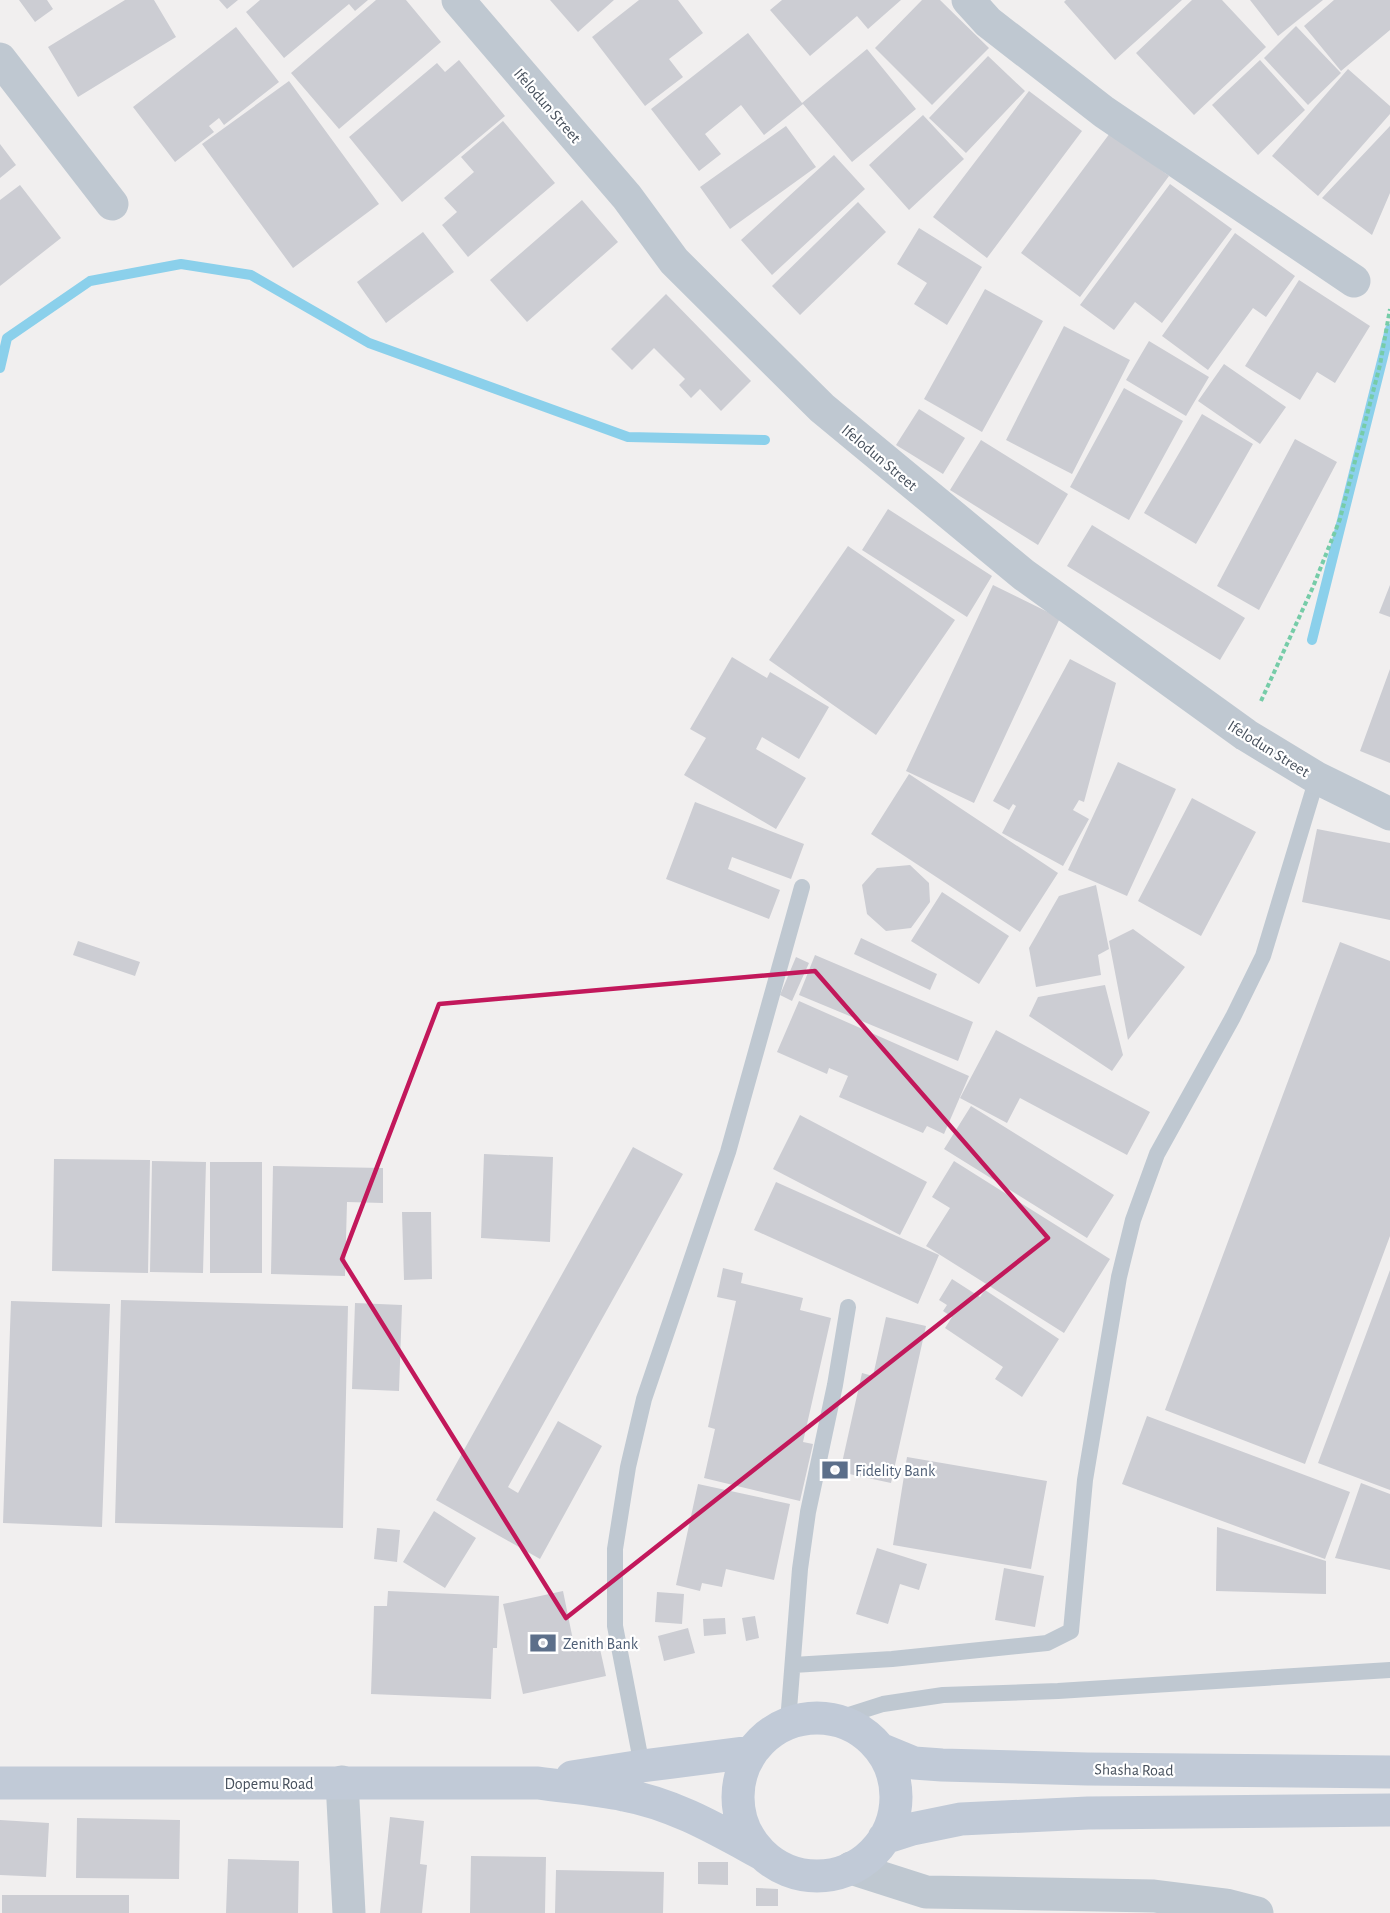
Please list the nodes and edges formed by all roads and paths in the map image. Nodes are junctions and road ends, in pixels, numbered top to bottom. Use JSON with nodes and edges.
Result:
{"nodes":[{"id":1,"x":458,"y":0,"type":"edge"},
{"id":2,"x":968,"y":0,"type":"edge"},
{"id":3,"x":0,"y":59,"type":"edge"},
{"id":4,"x":112,"y":204,"type":"dead end"},
{"id":5,"x":1354,"y":281,"type":"dead end"},
{"id":6,"x":1390,"y":309,"type":"edge"},
{"id":7,"x":1246,"y":735,"type":"junction"},
{"id":8,"x":1317,"y":778,"type":"junction"},
{"id":9,"x":1390,"y":814,"type":"edge"},
{"id":10,"x":802,"y":887,"type":"dead end"},
{"id":11,"x":848,"y":1306,"type":"dead end"},
{"id":12,"x":793,"y":1665,"type":"junction"},
{"id":13,"x":1390,"y":1670,"type":"edge"},
{"id":14,"x":836,"y":1719,"type":"junction"},
{"id":15,"x":788,"y":1722,"type":"junction"},
{"id":16,"x":880,"y":1749,"type":"junction"},
{"id":17,"x":751,"y":1752,"type":"junction"},
{"id":18,"x":642,"y":1766,"type":"junction"},
{"id":19,"x":1390,"y":1772,"type":"edge"},
{"id":20,"x":342,"y":1782,"type":"junction"},
{"id":21,"x":538,"y":1783,"type":"junction"},
{"id":22,"x":0,"y":1784,"type":"edge"},
{"id":23,"x":1390,"y":1810,"type":"edge"},
{"id":24,"x":884,"y":1838,"type":"junction"},
{"id":25,"x":762,"y":1854,"type":"junction"},
{"id":26,"x":851,"y":1868,"type":"junction"},
{"id":27,"x":350,"y":1913,"type":"edge"},
{"id":28,"x":1257,"y":1913,"type":"edge"}],
"edges":[{"from":1,"to":7,"type":"street","name":"Ifelodun Street"},
{"from":2,"to":5,"type":"street"},
{"from":3,"to":4,"type":"street"},
{"from":6,"to":7,"type":"path"},
{"from":7,"to":8,"type":"street","name":"Ifelodun Street"},
{"from":8,"to":9,"type":"street","name":"Ifelodun Street"},
{"from":8,"to":12,"type":"lane"},
{"from":10,"to":18,"type":"lane"},
{"from":11,"to":12,"type":"lane"},
{"from":12,"to":15,"type":"lane"},
{"from":13,"to":14,"type":"lane"},
{"from":14,"to":15,"type":"main road"},
{"from":14,"to":16,"type":"main road"},
{"from":15,"to":17,"type":"main road"},
{"from":16,"to":19,"type":"main road","name":"Shasha Road"},
{"from":16,"to":24,"type":"main road"},
{"from":17,"to":18,"type":"main road"},
{"from":17,"to":25,"type":"main road"},
{"from":18,"to":21,"type":"main road"},
{"from":20,"to":21,"type":"main road","name":"Dopemu Road"},
{"from":20,"to":22,"type":"main road","name":"Dopemu Road"},
{"from":20,"to":27,"type":"street"},
{"from":21,"to":25,"type":"main road"},
{"from":23,"to":24,"type":"main road"},
{"from":24,"to":26,"type":"main road"},
{"from":25,"to":26,"type":"main road"},
{"from":26,"to":28,"type":"street"}]}
